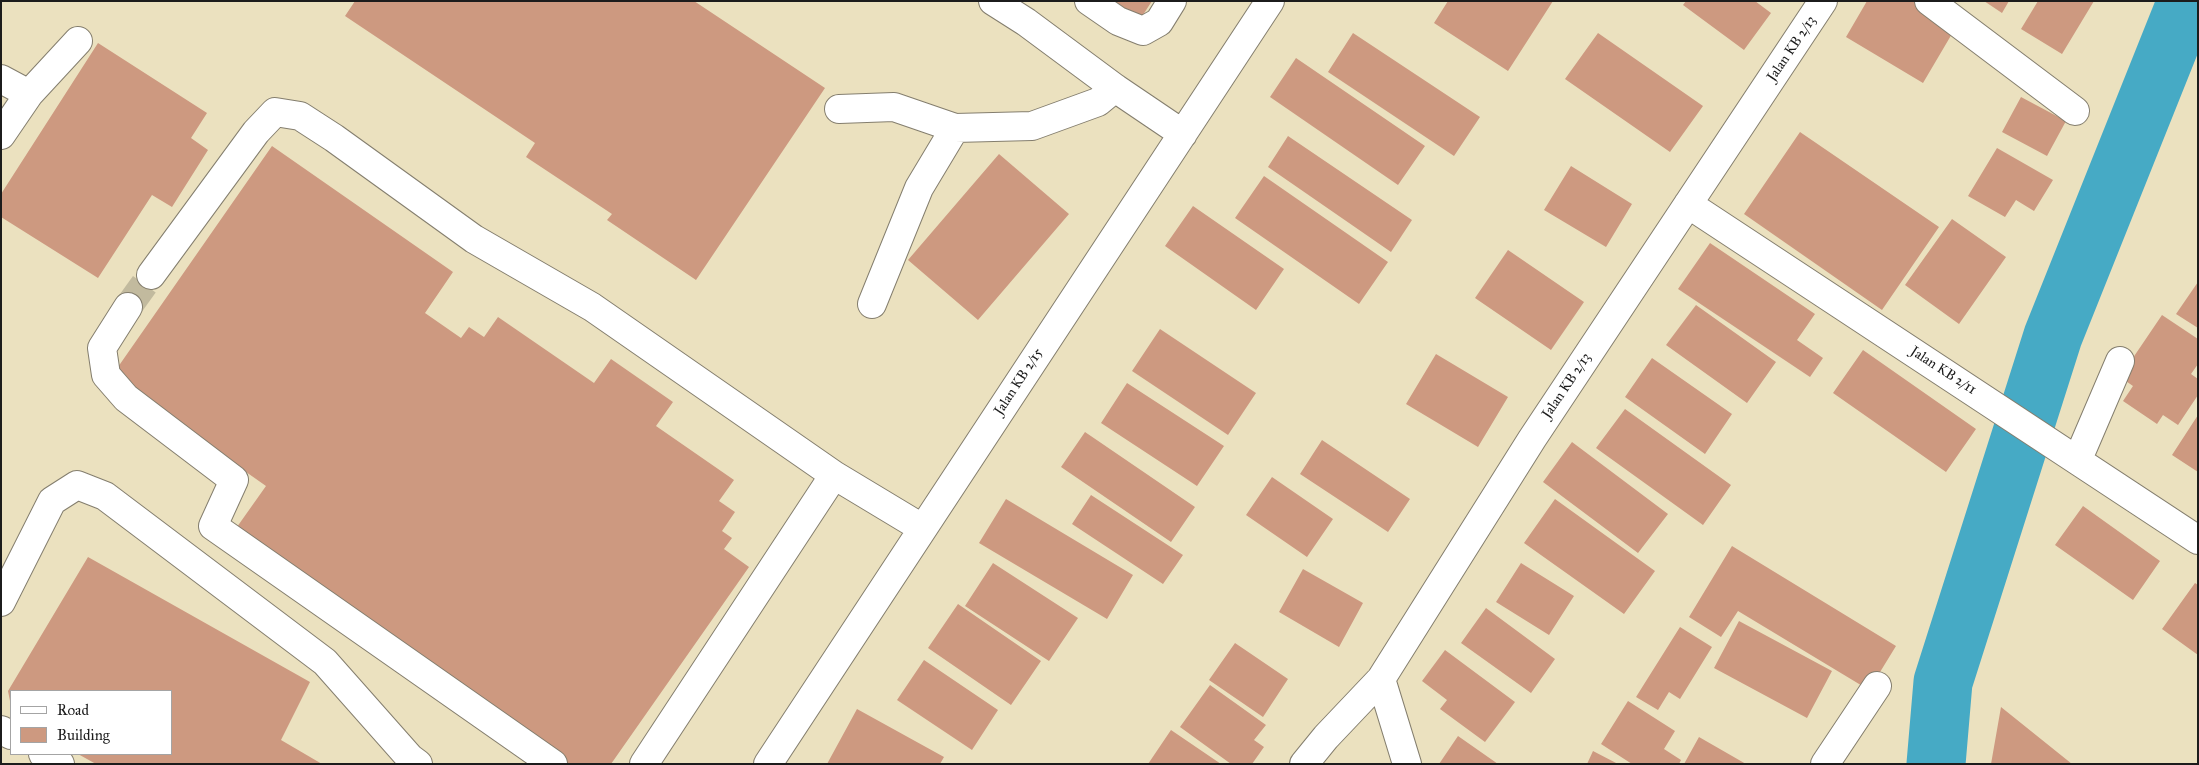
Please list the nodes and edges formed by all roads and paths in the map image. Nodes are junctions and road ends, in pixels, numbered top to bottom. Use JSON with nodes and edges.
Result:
{"nodes":[{"id":1,"x":993,"y":1,"type":"edge"},
{"id":2,"x":1089,"y":1,"type":"edge"},
{"id":3,"x":1172,"y":1,"type":"edge"},
{"id":4,"x":1270,"y":1,"type":"edge"},
{"id":5,"x":1824,"y":1,"type":"edge"},
{"id":6,"x":1929,"y":1,"type":"edge"},
{"id":7,"x":78,"y":41,"type":"dead end"},
{"id":8,"x":1,"y":80,"type":"edge"},
{"id":9,"x":1115,"y":88,"type":"junction"},
{"id":10,"x":29,"y":94,"type":"junction"},
{"id":11,"x":839,"y":109,"type":"dead end"},
{"id":12,"x":2075,"y":111,"type":"dead end"},
{"id":13,"x":955,"y":128,"type":"junction"},
{"id":14,"x":1183,"y":134,"type":"junction"},
{"id":15,"x":1,"y":135,"type":"edge"},
{"id":16,"x":1688,"y":204,"type":"junction"},
{"id":17,"x":151,"y":274,"type":"tunnel mouth"},
{"id":18,"x":872,"y":304,"type":"dead end"},
{"id":19,"x":128,"y":307,"type":"tunnel mouth"},
{"id":20,"x":2120,"y":361,"type":"dead end"},
{"id":21,"x":2072,"y":455,"type":"junction"},
{"id":22,"x":834,"y":475,"type":"junction"},
{"id":23,"x":922,"y":528,"type":"junction"},
{"id":24,"x":2198,"y":540,"type":"edge"},
{"id":25,"x":1,"y":602,"type":"edge"},
{"id":26,"x":1381,"y":679,"type":"junction"},
{"id":27,"x":1877,"y":686,"type":"dead end"},
{"id":28,"x":45,"y":755,"type":"edge"},
{"id":29,"x":60,"y":764,"type":"edge"},
{"id":30,"x":418,"y":764,"type":"edge"},
{"id":31,"x":552,"y":764,"type":"edge"},
{"id":32,"x":644,"y":764,"type":"edge"},
{"id":33,"x":768,"y":764,"type":"edge"},
{"id":34,"x":1304,"y":764,"type":"edge"},
{"id":35,"x":1407,"y":764,"type":"edge"},
{"id":36,"x":1825,"y":764,"type":"edge"}],
"edges":[{"from":1,"to":9,"type":"street"},
{"from":2,"to":3,"type":"street"},
{"from":4,"to":14,"type":"street","name":"Jalan KB 2/15"},
{"from":5,"to":16,"type":"street","name":"Jalan KB 2/13"},
{"from":6,"to":12,"type":"street"},
{"from":7,"to":10,"type":"street"},
{"from":8,"to":10,"type":"street"},
{"from":9,"to":13,"type":"street"},
{"from":9,"to":14,"type":"street"},
{"from":10,"to":15,"type":"street"},
{"from":11,"to":13,"type":"street"},
{"from":13,"to":18,"type":"street"},
{"from":14,"to":23,"type":"street","name":"Jalan KB 2/15"},
{"from":16,"to":21,"type":"street","name":"Jalan KB 2/11"},
{"from":16,"to":26,"type":"street","name":"Jalan KB 2/13"},
{"from":17,"to":22,"type":"street"},
{"from":19,"to":31,"type":"street"},
{"from":20,"to":21,"type":"street"},
{"from":21,"to":24,"type":"street","name":"Jalan KB 2/11"},
{"from":22,"to":23,"type":"street"},
{"from":22,"to":32,"type":"street"},
{"from":23,"to":33,"type":"street","name":"Jalan KB 2/15"},
{"from":25,"to":30,"type":"street"},
{"from":26,"to":34,"type":"street","name":"Jalan KB 2/13"},
{"from":26,"to":35,"type":"street"},
{"from":27,"to":36,"type":"street"},
{"from":28,"to":29,"type":"street"}]}
